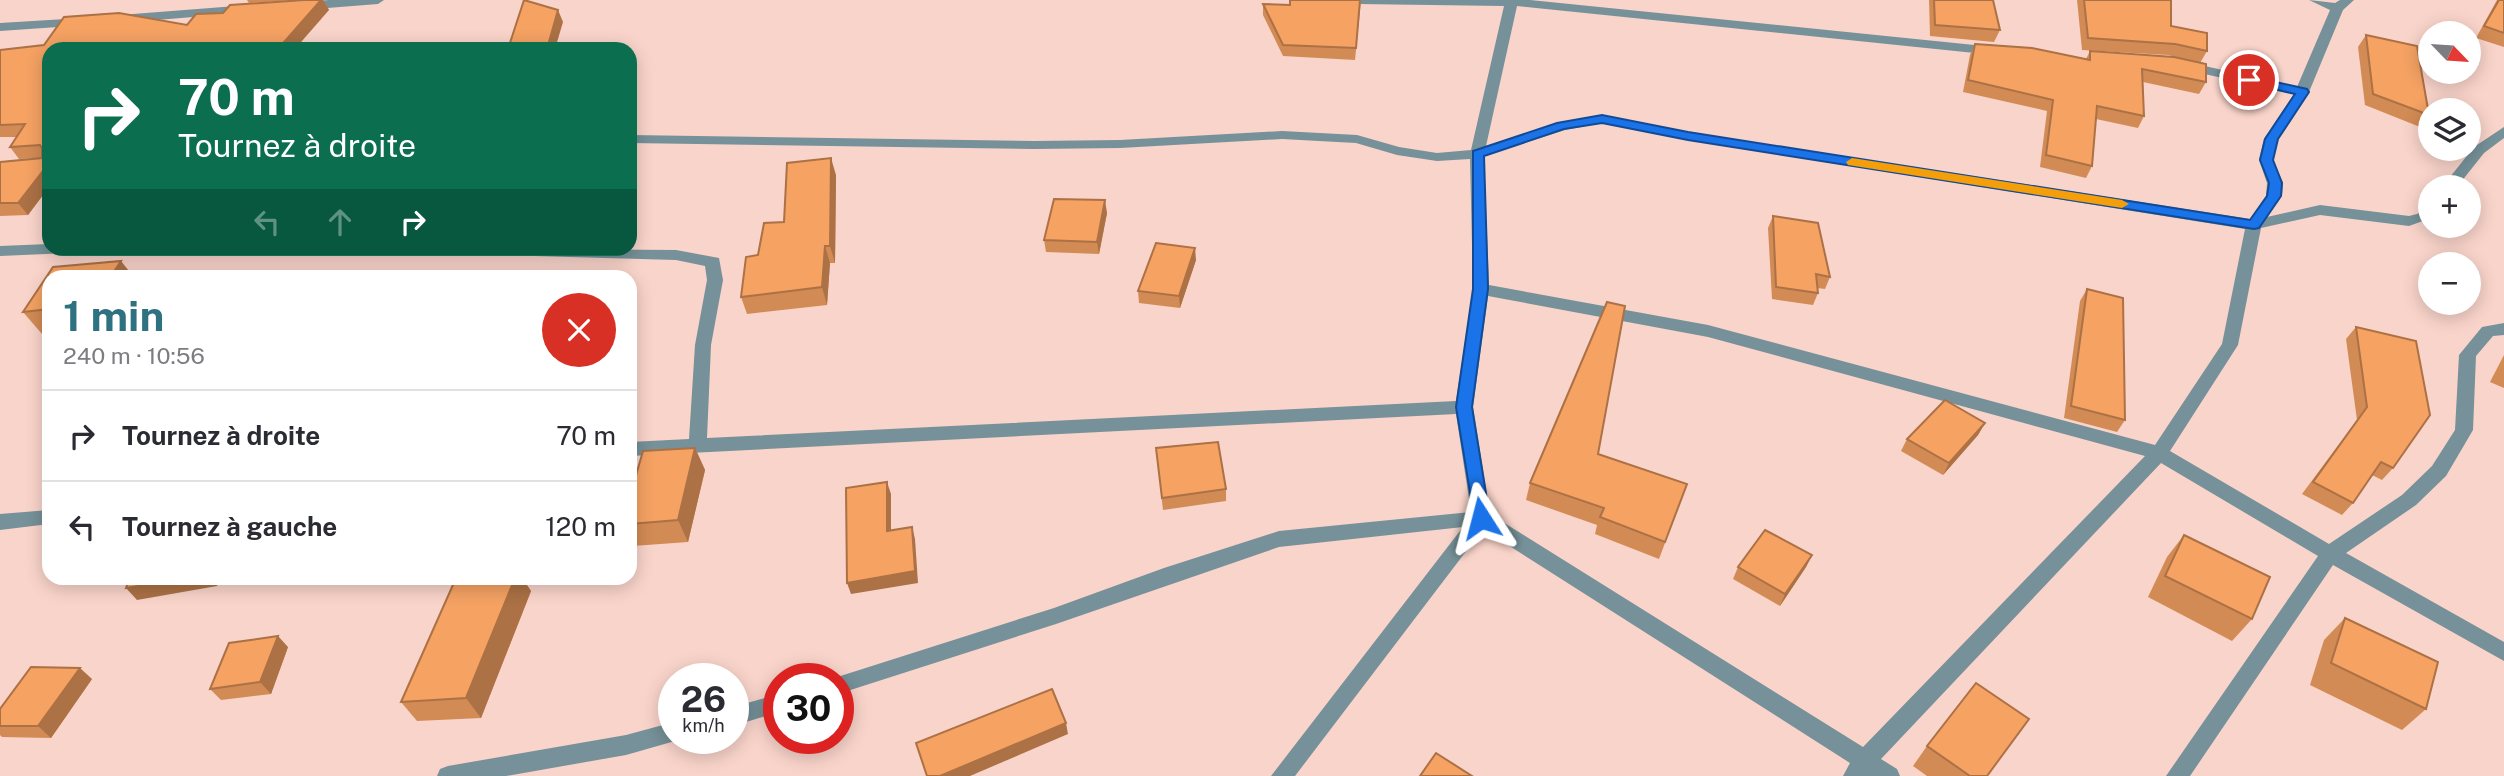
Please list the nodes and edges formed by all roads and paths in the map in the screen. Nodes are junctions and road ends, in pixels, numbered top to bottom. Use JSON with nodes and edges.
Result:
{"nodes":[{"id":1,"x":378,"y":0,"type":"edge"},
{"id":2,"x":1358,"y":0,"type":"edge"},
{"id":3,"x":2315,"y":0,"type":"edge"},
{"id":4,"x":1512,"y":1,"type":"edge"},
{"id":5,"x":2342,"y":4,"type":"edge"},
{"id":6,"x":0,"y":27,"type":"edge"},
{"id":7,"x":2010,"y":52,"type":"edge"},
{"id":8,"x":2168,"y":62,"type":"edge"},
{"id":9,"x":2302,"y":92,"type":"junction"},
{"id":10,"x":2504,"y":131,"type":"edge"},
{"id":11,"x":637,"y":139,"type":"edge"},
{"id":12,"x":1477,"y":154,"type":"junction"},
{"id":13,"x":2459,"y":175,"type":"edge"},
{"id":14,"x":2418,"y":219,"type":"edge"},
{"id":15,"x":2254,"y":225,"type":"junction"},
{"id":16,"x":42,"y":249,"type":"edge"},
{"id":17,"x":0,"y":251,"type":"edge"},
{"id":18,"x":637,"y":254,"type":"edge"},
{"id":19,"x":1481,"y":289,"type":"junction"},
{"id":20,"x":2504,"y":329,"type":"edge"},
{"id":21,"x":1464,"y":407,"type":"junction"},
{"id":22,"x":698,"y":447,"type":"junction"},
{"id":23,"x":637,"y":449,"type":"edge"},
{"id":24,"x":2159,"y":453,"type":"junction"},
{"id":25,"x":42,"y":518,"type":"edge"},
{"id":26,"x":1481,"y":518,"type":"junction"},
{"id":27,"x":0,"y":522,"type":"edge"},
{"id":28,"x":2330,"y":554,"type":"junction"},
{"id":29,"x":2504,"y":652,"type":"edge"},
{"id":30,"x":854,"y":680,"type":"edge"},
{"id":31,"x":658,"y":736,"type":"edge"},
{"id":32,"x":1859,"y":768,"type":"edge"},
{"id":33,"x":448,"y":776,"type":"edge"},
{"id":34,"x":1282,"y":776,"type":"edge"},
{"id":35,"x":1889,"y":776,"type":"edge"},
{"id":36,"x":2177,"y":776,"type":"edge"}],
"edges":[{"from":1,"to":6,"type":"street"},
{"from":2,"to":4,"type":"street"},
{"from":3,"to":5,"type":"street"},
{"from":4,"to":7,"type":"street"},
{"from":4,"to":12,"type":"street"},
{"from":5,"to":9,"type":"street"},
{"from":8,"to":9,"type":"street"},
{"from":9,"to":15,"type":"street"},
{"from":10,"to":13,"type":"street"},
{"from":11,"to":12,"type":"street"},
{"from":12,"to":15,"type":"street"},
{"from":12,"to":19,"type":"street"},
{"from":14,"to":15,"type":"street"},
{"from":15,"to":24,"type":"street"},
{"from":16,"to":17,"type":"street"},
{"from":18,"to":22,"type":"street"},
{"from":19,"to":21,"type":"street"},
{"from":19,"to":24,"type":"street"},
{"from":20,"to":28,"type":"street"},
{"from":21,"to":22,"type":"street"},
{"from":21,"to":26,"type":"street"},
{"from":22,"to":23,"type":"street"},
{"from":24,"to":28,"type":"street"},
{"from":24,"to":32,"type":"street"},
{"from":25,"to":27,"type":"street"},
{"from":26,"to":30,"type":"street"},
{"from":26,"to":32,"type":"street"},
{"from":26,"to":34,"type":"street"},
{"from":28,"to":29,"type":"street"},
{"from":28,"to":36,"type":"street"},
{"from":31,"to":33,"type":"street"},
{"from":32,"to":35,"type":"street"}]}
